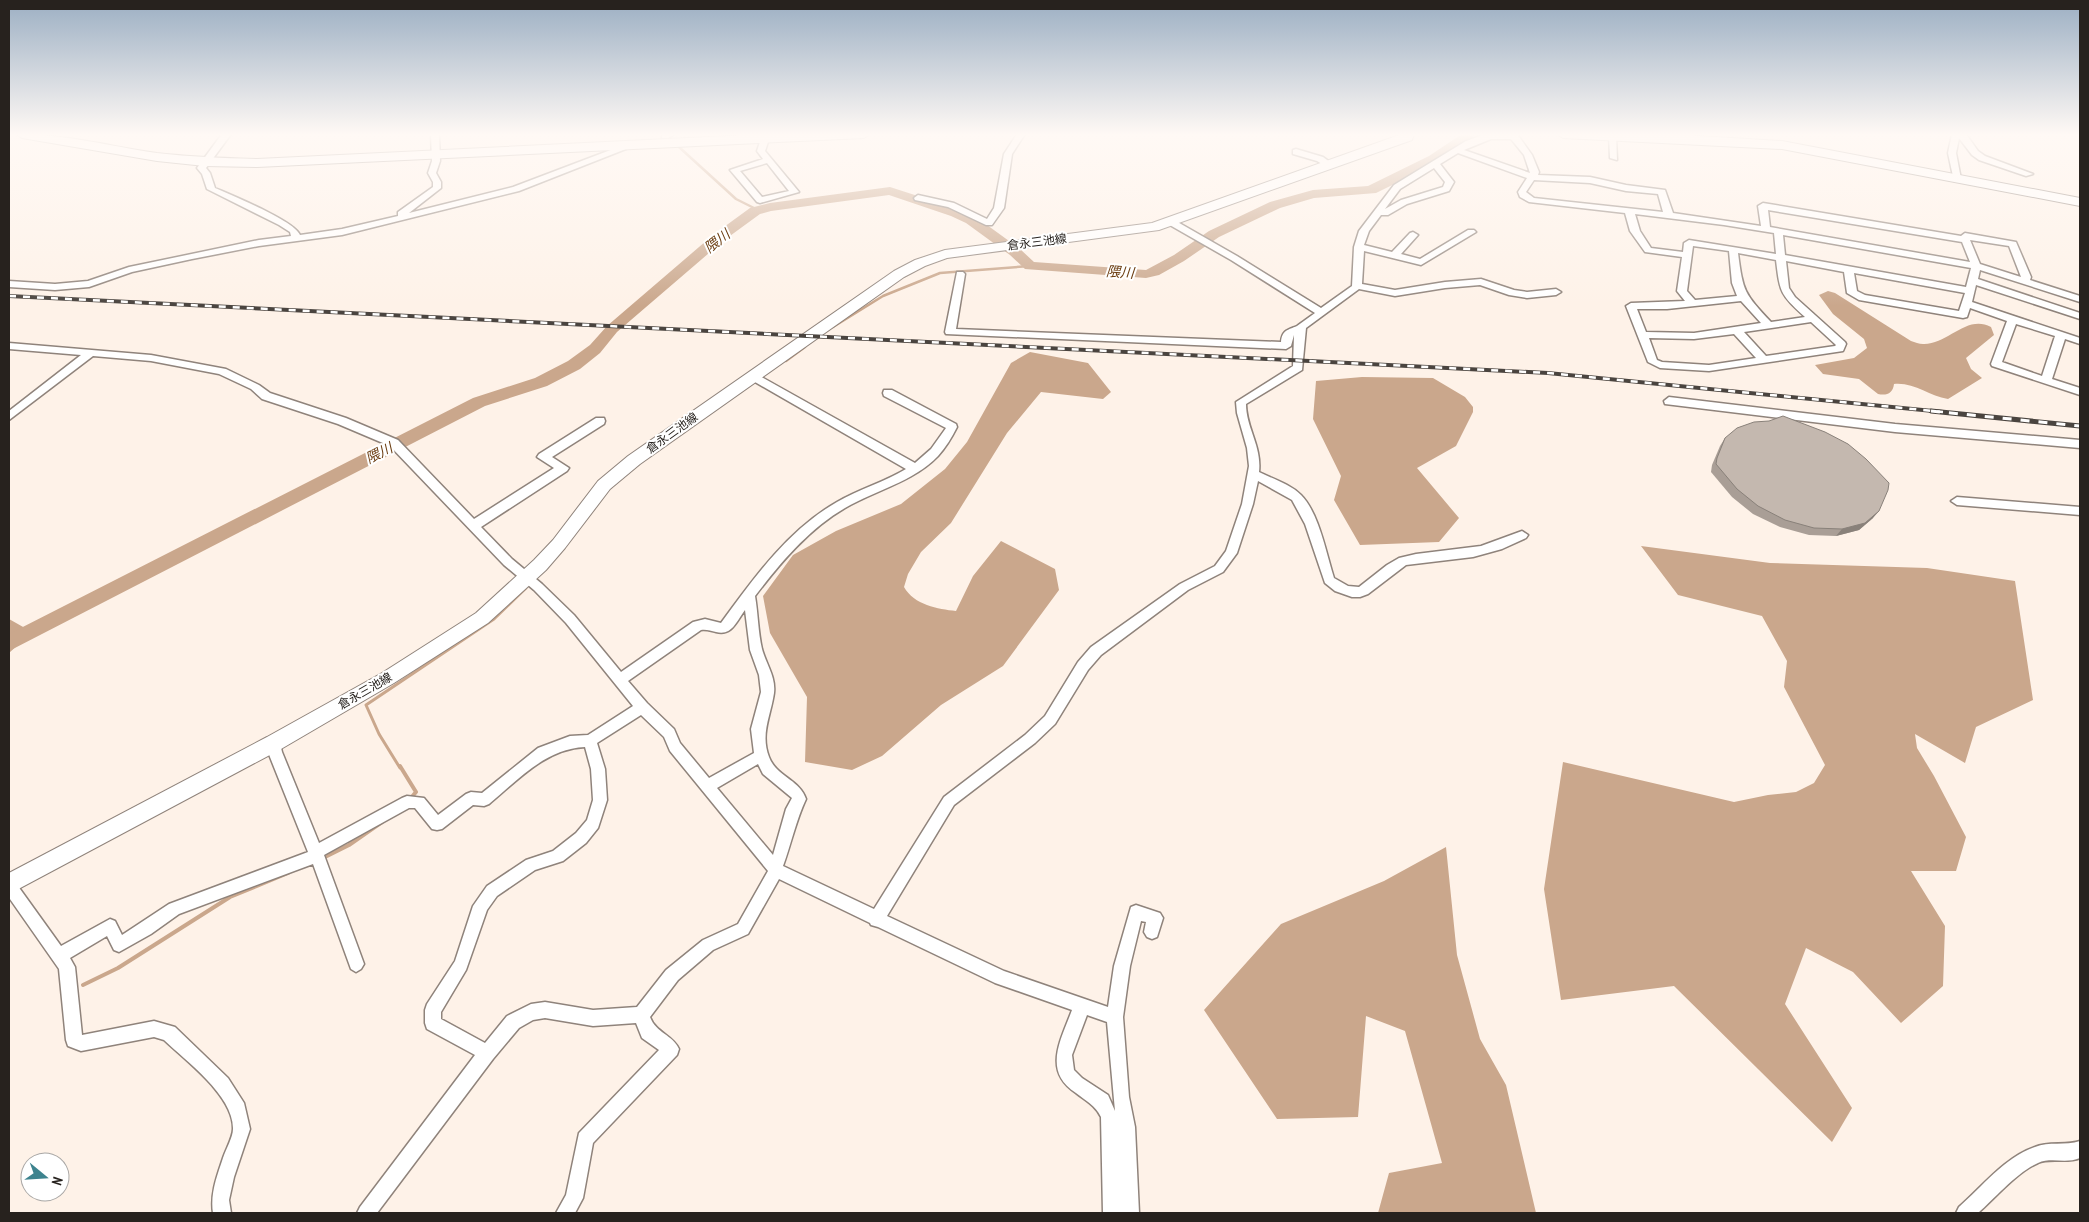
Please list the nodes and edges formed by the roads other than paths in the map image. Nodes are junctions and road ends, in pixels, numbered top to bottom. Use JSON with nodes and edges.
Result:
{"nodes":[{"id":1,"x":217,"y":191,"type":"edge"},
{"id":2,"x":433,"y":191,"type":"edge"},
{"id":3,"x":508,"y":191,"type":"edge"},
{"id":4,"x":752,"y":191,"type":"edge"},
{"id":5,"x":793,"y":191,"type":"edge"},
{"id":6,"x":1003,"y":191,"type":"edge"},
{"id":7,"x":1257,"y":191,"type":"edge"},
{"id":8,"x":1394,"y":191,"type":"edge"},
{"id":9,"x":1439,"y":191,"type":"edge"},
{"id":10,"x":1523,"y":191,"type":"edge"},
{"id":11,"x":1653,"y":191,"type":"edge"},
{"id":12,"x":2024,"y":191,"type":"edge"},
{"id":13,"x":918,"y":198,"type":"dead end"},
{"id":14,"x":2080,"y":202,"type":"edge"},
{"id":15,"x":1629,"y":211,"type":"junction"},
{"id":16,"x":1380,"y":212,"type":"junction"},
{"id":17,"x":1669,"y":216,"type":"junction"},
{"id":18,"x":397,"y":218,"type":"junction"},
{"id":19,"x":1171,"y":222,"type":"junction"},
{"id":20,"x":1766,"y":230,"type":"junction"},
{"id":21,"x":1471,"y":232,"type":"dead end"},
{"id":22,"x":1778,"y":232,"type":"junction"},
{"id":23,"x":1413,"y":235,"type":"dead end"},
{"id":24,"x":1965,"y":236,"type":"dead end"},
{"id":25,"x":297,"y":239,"type":"junction"},
{"id":26,"x":1359,"y":247,"type":"junction"},
{"id":27,"x":1733,"y":249,"type":"junction"},
{"id":28,"x":1688,"y":255,"type":"junction"},
{"id":29,"x":1394,"y":256,"type":"junction"},
{"id":30,"x":1780,"y":257,"type":"junction"},
{"id":31,"x":1976,"y":266,"type":"junction"},
{"id":32,"x":1848,"y":269,"type":"junction"},
{"id":33,"x":960,"y":274,"type":"dead end"},
{"id":34,"x":9,"y":278,"type":"edge"},
{"id":35,"x":1972,"y":280,"type":"junction"},
{"id":36,"x":2024,"y":282,"type":"junction"},
{"id":37,"x":14,"y":284,"type":"edge"},
{"id":38,"x":1357,"y":286,"type":"junction"},
{"id":39,"x":1969,"y":291,"type":"junction"},
{"id":40,"x":1556,"y":292,"type":"dead end"},
{"id":41,"x":1743,"y":298,"type":"junction"},
{"id":42,"x":2080,"y":299,"type":"edge"},
{"id":43,"x":1693,"y":304,"type":"junction"},
{"id":44,"x":1967,"y":304,"type":"junction"},
{"id":45,"x":1322,"y":313,"type":"junction"},
{"id":46,"x":2080,"y":316,"type":"edge"},
{"id":47,"x":1812,"y":319,"type":"junction"},
{"id":48,"x":2013,"y":319,"type":"junction"},
{"id":49,"x":1769,"y":325,"type":"junction"},
{"id":50,"x":1301,"y":329,"type":"junction"},
{"id":51,"x":1736,"y":330,"type":"junction"},
{"id":52,"x":1642,"y":335,"type":"junction"},
{"id":53,"x":2061,"y":335,"type":"junction"},
{"id":54,"x":2080,"y":341,"type":"edge"},
{"id":55,"x":9,"y":346,"type":"edge"},
{"id":56,"x":91,"y":353,"type":"junction"},
{"id":57,"x":1764,"y":360,"type":"junction"},
{"id":58,"x":752,"y":376,"type":"junction"},
{"id":59,"x":2046,"y":380,"type":"junction"},
{"id":60,"x":2080,"y":392,"type":"edge"},
{"id":61,"x":888,"y":393,"type":"dead end"},
{"id":62,"x":1669,"y":401,"type":"dead end"},
{"id":63,"x":9,"y":416,"type":"edge"},
{"id":64,"x":600,"y":421,"type":"dead end"},
{"id":65,"x":2080,"y":444,"type":"edge"},
{"id":66,"x":914,"y":468,"type":"junction"},
{"id":67,"x":1255,"y":475,"type":"junction"},
{"id":68,"x":1957,"y":501,"type":"dead end"},
{"id":69,"x":2080,"y":511,"type":"edge"},
{"id":70,"x":473,"y":526,"type":"junction"},
{"id":71,"x":1522,"y":535,"type":"dead end"},
{"id":72,"x":527,"y":577,"type":"junction"},
{"id":73,"x":750,"y":594,"type":"junction"},
{"id":74,"x":620,"y":680,"type":"junction"},
{"id":75,"x":642,"y":706,"type":"junction"},
{"id":76,"x":590,"y":741,"type":"junction"},
{"id":77,"x":274,"y":743,"type":"junction"},
{"id":78,"x":761,"y":756,"type":"junction"},
{"id":79,"x":707,"y":786,"type":"junction"},
{"id":80,"x":316,"y":854,"type":"junction"},
{"id":81,"x":776,"y":869,"type":"junction"},
{"id":82,"x":9,"y":882,"type":"edge"},
{"id":83,"x":876,"y":920,"type":"junction"},
{"id":84,"x":1152,"y":932,"type":"dead end"},
{"id":85,"x":58,"y":956,"type":"junction"},
{"id":86,"x":356,"y":964,"type":"dead end"},
{"id":87,"x":1082,"y":1006,"type":"junction"},
{"id":88,"x":641,"y":1015,"type":"junction"},
{"id":89,"x":1115,"y":1017,"type":"junction"},
{"id":90,"x":486,"y":1053,"type":"junction"},
{"id":91,"x":2080,"y":1149,"type":"edge"},
{"id":92,"x":222,"y":1213,"type":"edge"},
{"id":93,"x":366,"y":1213,"type":"edge"},
{"id":94,"x":565,"y":1213,"type":"edge"},
{"id":95,"x":1112,"y":1213,"type":"edge"},
{"id":96,"x":1130,"y":1213,"type":"edge"},
{"id":97,"x":1965,"y":1213,"type":"edge"}],
"edges":[{"from":1,"to":25,"type":"street"},
{"from":2,"to":18,"type":"street"},
{"from":3,"to":18,"type":"street"},
{"from":4,"to":5,"type":"street"},
{"from":6,"to":13,"type":"street"},
{"from":7,"to":19,"type":"main road","name":"倉永三池線"},
{"from":8,"to":16,"type":"street"},
{"from":9,"to":16,"type":"street"},
{"from":10,"to":15,"type":"street"},
{"from":11,"to":17,"type":"street"},
{"from":12,"to":14,"type":"highway"},
{"from":15,"to":17,"type":"street"},
{"from":15,"to":28,"type":"street"},
{"from":16,"to":26,"type":"street"},
{"from":17,"to":20,"type":"street"},
{"from":18,"to":25,"type":"street"},
{"from":19,"to":45,"type":"street"},
{"from":19,"to":58,"type":"main road","name":"倉永三池線"},
{"from":20,"to":22,"type":"street"},
{"from":20,"to":31,"type":"street"},
{"from":21,"to":29,"type":"street"},
{"from":22,"to":30,"type":"street"},
{"from":22,"to":31,"type":"street"},
{"from":23,"to":29,"type":"street"},
{"from":24,"to":36,"type":"street"},
{"from":25,"to":37,"type":"street"},
{"from":26,"to":29,"type":"street"},
{"from":26,"to":38,"type":"street"},
{"from":27,"to":28,"type":"street"},
{"from":27,"to":30,"type":"street"},
{"from":27,"to":41,"type":"street"},
{"from":28,"to":43,"type":"street"},
{"from":30,"to":32,"type":"street"},
{"from":30,"to":47,"type":"street"},
{"from":31,"to":35,"type":"street"},
{"from":31,"to":36,"type":"street"},
{"from":32,"to":39,"type":"street"},
{"from":32,"to":44,"type":"street"},
{"from":33,"to":50,"type":"street"},
{"from":34,"to":37,"type":"street"},
{"from":35,"to":39,"type":"street"},
{"from":35,"to":46,"type":"street"},
{"from":36,"to":42,"type":"street"},
{"from":38,"to":40,"type":"street"},
{"from":38,"to":45,"type":"street"},
{"from":39,"to":44,"type":"street"},
{"from":41,"to":43,"type":"street"},
{"from":41,"to":49,"type":"street"},
{"from":43,"to":52,"type":"street"},
{"from":44,"to":48,"type":"street"},
{"from":45,"to":50,"type":"street"},
{"from":47,"to":49,"type":"street"},
{"from":47,"to":57,"type":"street"},
{"from":48,"to":53,"type":"street"},
{"from":48,"to":59,"type":"street"},
{"from":49,"to":51,"type":"street"},
{"from":50,"to":67,"type":"street"},
{"from":51,"to":52,"type":"street"},
{"from":51,"to":57,"type":"street"},
{"from":52,"to":57,"type":"street"},
{"from":53,"to":54,"type":"street"},
{"from":53,"to":59,"type":"street"},
{"from":55,"to":56,"type":"street"},
{"from":56,"to":63,"type":"street"},
{"from":56,"to":70,"type":"street"},
{"from":58,"to":66,"type":"street"},
{"from":58,"to":72,"type":"main road","name":"倉永三池線"},
{"from":59,"to":60,"type":"street"},
{"from":61,"to":66,"type":"street"},
{"from":62,"to":65,"type":"street"},
{"from":64,"to":70,"type":"street"},
{"from":66,"to":73,"type":"street"},
{"from":67,"to":71,"type":"street"},
{"from":67,"to":83,"type":"street"},
{"from":68,"to":69,"type":"street"},
{"from":70,"to":72,"type":"street"},
{"from":72,"to":74,"type":"street"},
{"from":72,"to":77,"type":"main road","name":"倉永三池線"},
{"from":73,"to":74,"type":"street"},
{"from":73,"to":78,"type":"street"},
{"from":74,"to":75,"type":"street"},
{"from":75,"to":76,"type":"street"},
{"from":75,"to":79,"type":"street"},
{"from":76,"to":80,"type":"street"},
{"from":76,"to":90,"type":"street"},
{"from":77,"to":80,"type":"street"},
{"from":77,"to":82,"type":"main road","name":"倉永三池線"},
{"from":78,"to":79,"type":"street"},
{"from":78,"to":81,"type":"street"},
{"from":79,"to":81,"type":"street"},
{"from":80,"to":85,"type":"street"},
{"from":80,"to":86,"type":"street"},
{"from":81,"to":83,"type":"street"},
{"from":81,"to":88,"type":"street"},
{"from":82,"to":85,"type":"street"},
{"from":83,"to":87,"type":"street"},
{"from":84,"to":89,"type":"street"},
{"from":85,"to":92,"type":"street"},
{"from":87,"to":89,"type":"street"},
{"from":87,"to":95,"type":"street"},
{"from":88,"to":90,"type":"street"},
{"from":88,"to":94,"type":"street"},
{"from":89,"to":96,"type":"street"},
{"from":90,"to":93,"type":"street"},
{"from":91,"to":97,"type":"street"}]}
